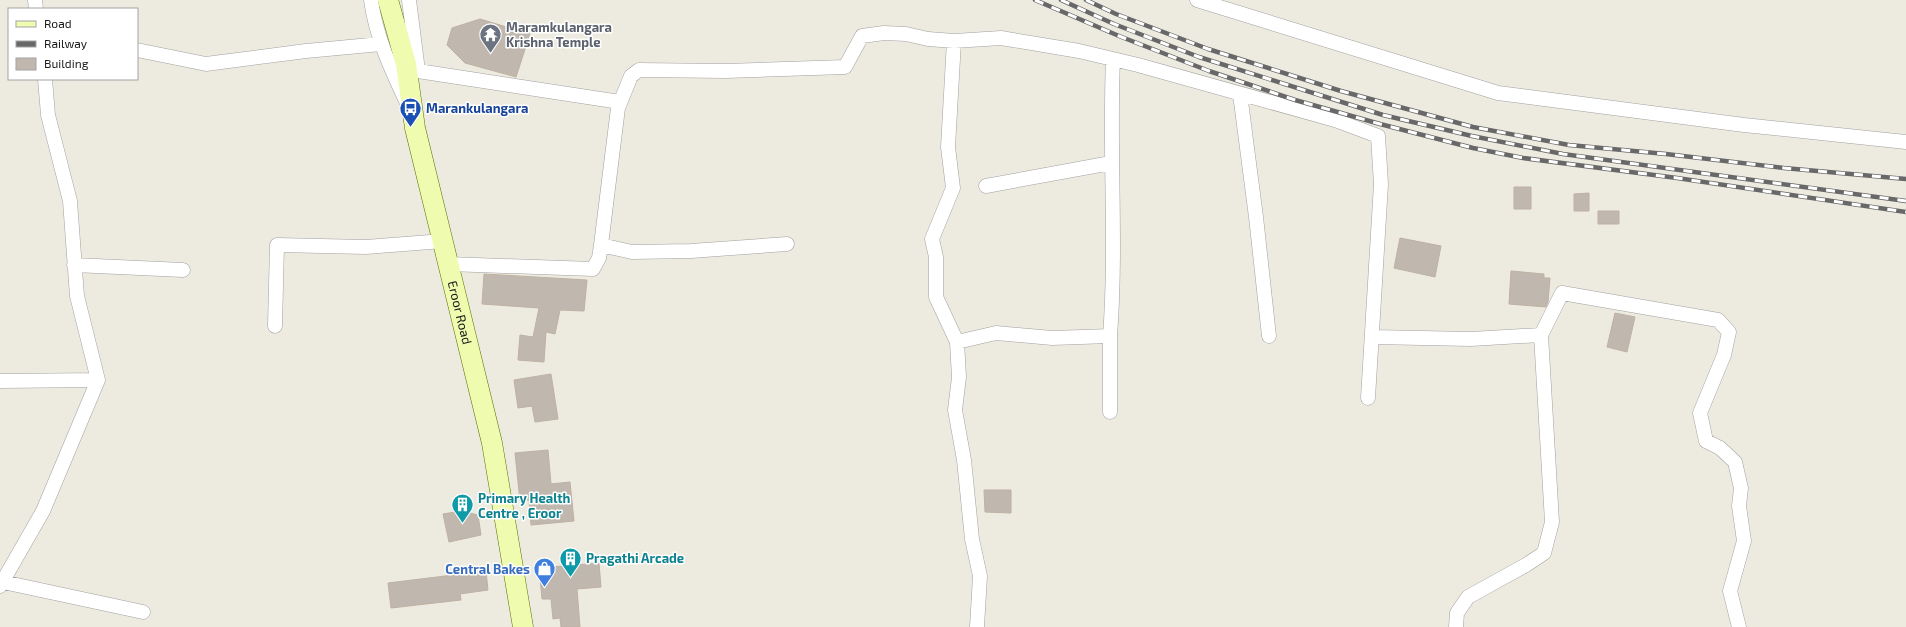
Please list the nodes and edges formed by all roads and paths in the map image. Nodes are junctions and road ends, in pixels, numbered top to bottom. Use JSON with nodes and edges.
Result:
{"nodes":[{"id":1,"x":371,"y":0,"type":"edge"},
{"id":2,"x":388,"y":0,"type":"edge"},
{"id":3,"x":409,"y":0,"type":"edge"},
{"id":4,"x":1197,"y":0,"type":"edge"},
{"id":5,"x":954,"y":41,"type":"junction"},
{"id":6,"x":381,"y":44,"type":"junction"},
{"id":7,"x":138,"y":50,"type":"edge"},
{"id":8,"x":1113,"y":59,"type":"junction"},
{"id":9,"x":45,"y":80,"type":"edge"},
{"id":10,"x":1240,"y":94,"type":"junction"},
{"id":11,"x":620,"y":102,"type":"junction"},
{"id":12,"x":413,"y":116,"type":"junction"},
{"id":13,"x":1906,"y":142,"type":"edge"},
{"id":14,"x":1112,"y":163,"type":"junction"},
{"id":15,"x":986,"y":186,"type":"dead end"},
{"id":16,"x":443,"y":241,"type":"junction"},
{"id":17,"x":787,"y":244,"type":"dead end"},
{"id":18,"x":601,"y":245,"type":"junction"},
{"id":19,"x":74,"y":264,"type":"junction"},
{"id":20,"x":448,"y":264,"type":"junction"},
{"id":21,"x":183,"y":270,"type":"dead end"},
{"id":22,"x":275,"y":326,"type":"dead end"},
{"id":23,"x":1541,"y":335,"type":"junction"},
{"id":24,"x":1110,"y":336,"type":"junction"},
{"id":25,"x":1269,"y":336,"type":"dead end"},
{"id":26,"x":1372,"y":338,"type":"junction"},
{"id":27,"x":957,"y":342,"type":"junction"},
{"id":28,"x":98,"y":380,"type":"junction"},
{"id":29,"x":0,"y":381,"type":"edge"},
{"id":30,"x":1368,"y":398,"type":"dead end"},
{"id":31,"x":1110,"y":412,"type":"dead end"},
{"id":32,"x":1,"y":584,"type":"edge"},
{"id":33,"x":143,"y":612,"type":"dead end"},
{"id":34,"x":523,"y":627,"type":"edge"},
{"id":35,"x":977,"y":627,"type":"edge"},
{"id":36,"x":1456,"y":627,"type":"edge"},
{"id":37,"x":1739,"y":627,"type":"edge"}],
"edges":[{"from":1,"to":6,"type":"street"},
{"from":2,"to":12,"type":"main road","name":"Eroor Road"},
{"from":3,"to":11,"type":"street"},
{"from":4,"to":13,"type":"street"},
{"from":5,"to":8,"type":"street"},
{"from":5,"to":11,"type":"street"},
{"from":5,"to":27,"type":"street"},
{"from":6,"to":7,"type":"street"},
{"from":6,"to":12,"type":"street"},
{"from":8,"to":10,"type":"street"},
{"from":8,"to":14,"type":"street"},
{"from":9,"to":19,"type":"street"},
{"from":10,"to":25,"type":"street"},
{"from":10,"to":26,"type":"street"},
{"from":11,"to":18,"type":"street"},
{"from":12,"to":16,"type":"main road","name":"Eroor Road"},
{"from":14,"to":15,"type":"street"},
{"from":14,"to":24,"type":"street"},
{"from":16,"to":20,"type":"main road","name":"Eroor Road"},
{"from":16,"to":22,"type":"street"},
{"from":17,"to":18,"type":"street"},
{"from":18,"to":20,"type":"street"},
{"from":19,"to":21,"type":"street"},
{"from":19,"to":28,"type":"street"},
{"from":20,"to":34,"type":"main road","name":"Eroor Road"},
{"from":23,"to":26,"type":"street"},
{"from":23,"to":36,"type":"street"},
{"from":23,"to":37,"type":"street"},
{"from":24,"to":27,"type":"street"},
{"from":24,"to":31,"type":"street"},
{"from":26,"to":30,"type":"street"},
{"from":27,"to":35,"type":"street"},
{"from":28,"to":29,"type":"street"},
{"from":28,"to":32,"type":"street"},
{"from":32,"to":33,"type":"street"}]}
